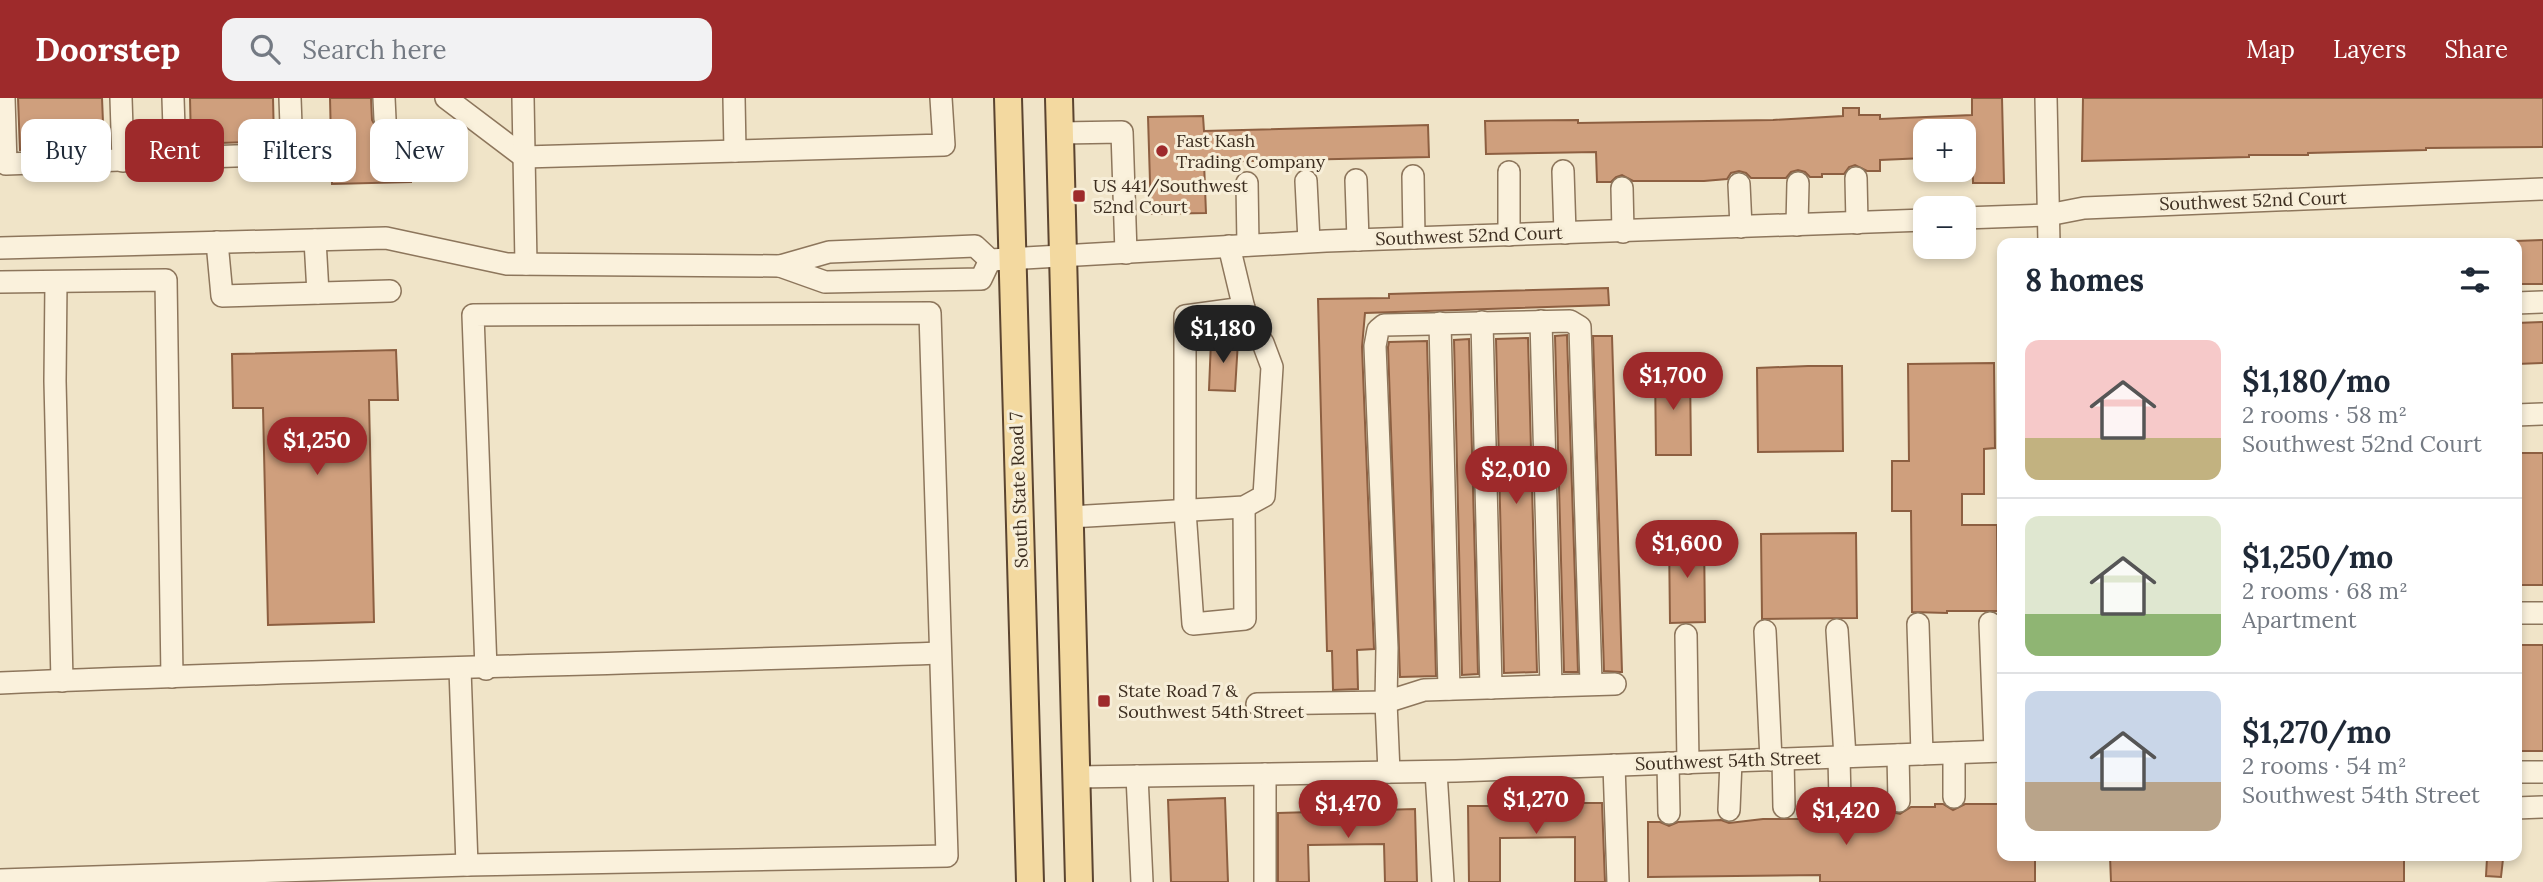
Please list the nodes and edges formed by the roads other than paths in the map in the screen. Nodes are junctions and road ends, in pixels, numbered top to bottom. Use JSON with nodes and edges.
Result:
{"nodes":[{"id":1,"x":4,"y":98,"type":"edge"},
{"id":2,"x":121,"y":98,"type":"edge"},
{"id":3,"x":173,"y":98,"type":"edge"},
{"id":4,"x":290,"y":98,"type":"edge"},
{"id":5,"x":446,"y":98,"type":"edge"},
{"id":6,"x":523,"y":98,"type":"edge"},
{"id":7,"x":734,"y":98,"type":"edge"},
{"id":8,"x":941,"y":98,"type":"edge"},
{"id":9,"x":1008,"y":98,"type":"edge"},
{"id":10,"x":1059,"y":98,"type":"edge"},
{"id":11,"x":2046,"y":98,"type":"edge"},
{"id":12,"x":174,"y":119,"type":"edge"},
{"id":13,"x":1060,"y":134,"type":"junction"},
{"id":14,"x":735,"y":151,"type":"junction"},
{"id":15,"x":224,"y":157,"type":"edge"},
{"id":16,"x":524,"y":157,"type":"junction"},
{"id":17,"x":123,"y":161,"type":"joint"},
{"id":18,"x":1563,"y":171,"type":"dead end"},
{"id":19,"x":1510,"y":172,"type":"dead end"},
{"id":20,"x":1413,"y":176,"type":"dead end"},
{"id":21,"x":1856,"y":178,"type":"dead end"},
{"id":22,"x":1356,"y":180,"type":"dead end"},
{"id":23,"x":1306,"y":181,"type":"dead end"},
{"id":24,"x":1247,"y":183,"type":"dead end"},
{"id":25,"x":1798,"y":183,"type":"dead end"},
{"id":26,"x":1739,"y":184,"type":"dead end"},
{"id":27,"x":1622,"y":188,"type":"dead end"},
{"id":28,"x":2543,"y":189,"type":"edge"},
{"id":29,"x":2048,"y":215,"type":"junction"},
{"id":30,"x":1976,"y":218,"type":"edge"},
{"id":31,"x":1913,"y":221,"type":"edge"},
{"id":32,"x":1857,"y":223,"type":"junction"},
{"id":33,"x":1797,"y":225,"type":"junction"},
{"id":34,"x":1741,"y":227,"type":"junction"},
{"id":35,"x":1623,"y":232,"type":"junction"},
{"id":36,"x":1565,"y":233,"type":"junction"},
{"id":37,"x":1509,"y":235,"type":"junction"},
{"id":38,"x":1414,"y":238,"type":"junction"},
{"id":39,"x":2049,"y":238,"type":"edge"},
{"id":40,"x":315,"y":240,"type":"junction"},
{"id":41,"x":1358,"y":240,"type":"junction"},
{"id":42,"x":218,"y":242,"type":"junction"},
{"id":43,"x":1309,"y":242,"type":"junction"},
{"id":44,"x":1238,"y":246,"type":"junction"},
{"id":45,"x":0,"y":248,"type":"edge"},
{"id":46,"x":1126,"y":253,"type":"junction"},
{"id":47,"x":1063,"y":257,"type":"junction"},
{"id":48,"x":1001,"y":259,"type":"junction"},
{"id":49,"x":526,"y":264,"type":"junction"},
{"id":50,"x":780,"y":267,"type":"junction"},
{"id":51,"x":0,"y":282,"type":"edge"},
{"id":52,"x":56,"y":282,"type":"junction"},
{"id":53,"x":390,"y":291,"type":"dead end"},
{"id":54,"x":318,"y":293,"type":"junction"},
{"id":55,"x":2543,"y":302,"type":"edge"},
{"id":56,"x":2522,"y":303,"type":"edge"},
{"id":57,"x":1244,"y":308,"type":"junction"},
{"id":58,"x":1541,"y":321,"type":"junction"},
{"id":59,"x":1482,"y":322,"type":"junction"},
{"id":60,"x":1440,"y":323,"type":"junction"},
{"id":61,"x":2543,"y":414,"type":"edge"},
{"id":62,"x":2522,"y":415,"type":"edge"},
{"id":63,"x":1244,"y":508,"type":"junction"},
{"id":64,"x":1185,"y":511,"type":"junction"},
{"id":65,"x":1070,"y":517,"type":"junction"},
{"id":66,"x":2543,"y":612,"type":"edge"},
{"id":67,"x":2522,"y":613,"type":"edge"},
{"id":68,"x":1990,"y":623,"type":"dead end"},
{"id":69,"x":1918,"y":624,"type":"dead end"},
{"id":70,"x":1838,"y":630,"type":"dead end"},
{"id":71,"x":1765,"y":631,"type":"dead end"},
{"id":72,"x":1686,"y":635,"type":"dead end"},
{"id":73,"x":939,"y":653,"type":"junction"},
{"id":74,"x":460,"y":669,"type":"junction"},
{"id":75,"x":485,"y":669,"type":"junction"},
{"id":76,"x":172,"y":677,"type":"junction"},
{"id":77,"x":62,"y":681,"type":"junction"},
{"id":78,"x":0,"y":683,"type":"edge"},
{"id":79,"x":1591,"y":683,"type":"junction"},
{"id":80,"x":1615,"y":684,"type":"dead end"},
{"id":81,"x":1551,"y":686,"type":"junction"},
{"id":82,"x":1491,"y":688,"type":"junction"},
{"id":83,"x":1449,"y":689,"type":"junction"},
{"id":84,"x":1387,"y":702,"type":"junction"},
{"id":85,"x":1257,"y":704,"type":"dead end"},
{"id":86,"x":1997,"y":735,"type":"edge"},
{"id":87,"x":1997,"y":751,"type":"edge"},
{"id":88,"x":1954,"y":752,"type":"junction"},
{"id":89,"x":1922,"y":754,"type":"junction"},
{"id":90,"x":1899,"y":755,"type":"junction"},
{"id":91,"x":1842,"y":757,"type":"junction"},
{"id":92,"x":1777,"y":759,"type":"junction"},
{"id":93,"x":1731,"y":761,"type":"junction"},
{"id":94,"x":1678,"y":763,"type":"junction"},
{"id":95,"x":1614,"y":765,"type":"junction"},
{"id":96,"x":1389,"y":772,"type":"junction"},
{"id":97,"x":1436,"y":772,"type":"junction"},
{"id":98,"x":2522,"y":772,"type":"edge"},
{"id":99,"x":2543,"y":772,"type":"edge"},
{"id":100,"x":1265,"y":774,"type":"junction"},
{"id":101,"x":1137,"y":776,"type":"junction"},
{"id":102,"x":1077,"y":777,"type":"junction"},
{"id":103,"x":1954,"y":797,"type":"dead end"},
{"id":104,"x":1840,"y":801,"type":"dead end"},
{"id":105,"x":1899,"y":801,"type":"dead end"},
{"id":106,"x":1784,"y":807,"type":"dead end"},
{"id":107,"x":2543,"y":807,"type":"edge"},
{"id":108,"x":2522,"y":808,"type":"edge"},
{"id":109,"x":1729,"y":810,"type":"dead end"},
{"id":110,"x":1669,"y":813,"type":"dead end"},
{"id":111,"x":467,"y":865,"type":"junction"},
{"id":112,"x":0,"y":880,"type":"edge"},
{"id":113,"x":1030,"y":882,"type":"edge"},
{"id":114,"x":1079,"y":882,"type":"edge"},
{"id":115,"x":1142,"y":882,"type":"edge"},
{"id":116,"x":1265,"y":882,"type":"edge"},
{"id":117,"x":1443,"y":882,"type":"edge"},
{"id":118,"x":1618,"y":882,"type":"edge"}],
"edges":[{"from":1,"to":17,"type":"street"},
{"from":2,"to":17,"type":"street"},
{"from":3,"to":12,"type":"street"},
{"from":4,"to":15,"type":"street"},
{"from":5,"to":16,"type":"street"},
{"from":6,"to":16,"type":"street"},
{"from":7,"to":14,"type":"street"},
{"from":8,"to":14,"type":"street"},
{"from":9,"to":48,"type":"main road","name":"South State Road 7"},
{"from":10,"to":13,"type":"main road"},
{"from":11,"to":29,"type":"street"},
{"from":13,"to":46,"type":"street"},
{"from":13,"to":47,"type":"main road"},
{"from":14,"to":16,"type":"street"},
{"from":16,"to":49,"type":"street"},
{"from":18,"to":36,"type":"street"},
{"from":19,"to":37,"type":"street"},
{"from":20,"to":38,"type":"street"},
{"from":21,"to":32,"type":"street"},
{"from":22,"to":41,"type":"street"},
{"from":23,"to":43,"type":"street"},
{"from":24,"to":44,"type":"street"},
{"from":25,"to":33,"type":"street"},
{"from":26,"to":34,"type":"street"},
{"from":27,"to":35,"type":"street"},
{"from":28,"to":29,"type":"street","name":"Southwest 52nd Court"},
{"from":29,"to":30,"type":"street","name":"Southwest 52nd Court"},
{"from":29,"to":39,"type":"street"},
{"from":31,"to":32,"type":"street","name":"Southwest 52nd Court"},
{"from":32,"to":33,"type":"street","name":"Southwest 52nd Court"},
{"from":33,"to":34,"type":"street","name":"Southwest 52nd Court"},
{"from":34,"to":35,"type":"street","name":"Southwest 52nd Court"},
{"from":35,"to":36,"type":"street","name":"Southwest 52nd Court"},
{"from":36,"to":37,"type":"street","name":"Southwest 52nd Court"},
{"from":37,"to":38,"type":"street","name":"Southwest 52nd Court"},
{"from":38,"to":41,"type":"street","name":"Southwest 52nd Court"},
{"from":40,"to":42,"type":"street"},
{"from":40,"to":49,"type":"street"},
{"from":40,"to":54,"type":"street"},
{"from":41,"to":43,"type":"street","name":"Southwest 52nd Court"},
{"from":42,"to":45,"type":"street"},
{"from":42,"to":54,"type":"street"},
{"from":43,"to":44,"type":"street","name":"Southwest 52nd Court"},
{"from":44,"to":46,"type":"street","name":"Southwest 52nd Court"},
{"from":44,"to":57,"type":"street"},
{"from":46,"to":47,"type":"street","name":"Southwest 52nd Court"},
{"from":47,"to":48,"type":"street","name":"Southwest 52nd Court"},
{"from":47,"to":65,"type":"main road"},
{"from":48,"to":50,"type":"street"},
{"from":48,"to":50,"type":"street"},
{"from":48,"to":113,"type":"main road","name":"South State Road 7"},
{"from":49,"to":50,"type":"street"},
{"from":51,"to":52,"type":"street"},
{"from":52,"to":76,"type":"street"},
{"from":52,"to":77,"type":"street"},
{"from":53,"to":54,"type":"street"},
{"from":55,"to":56,"type":"street"},
{"from":57,"to":63,"type":"street"},
{"from":57,"to":64,"type":"street"},
{"from":58,"to":59,"type":"street"},
{"from":58,"to":79,"type":"street"},
{"from":58,"to":81,"type":"street"},
{"from":59,"to":60,"type":"street"},
{"from":59,"to":82,"type":"street"},
{"from":60,"to":83,"type":"street"},
{"from":60,"to":84,"type":"street"},
{"from":61,"to":62,"type":"street"},
{"from":63,"to":64,"type":"street"},
{"from":63,"to":64,"type":"street"},
{"from":64,"to":65,"type":"street"},
{"from":65,"to":102,"type":"main road"},
{"from":66,"to":67,"type":"street"},
{"from":68,"to":86,"type":"street"},
{"from":69,"to":89,"type":"street"},
{"from":70,"to":91,"type":"street"},
{"from":71,"to":92,"type":"street"},
{"from":72,"to":94,"type":"street"},
{"from":73,"to":75,"type":"street"},
{"from":73,"to":75,"type":"street"},
{"from":73,"to":111,"type":"street"},
{"from":74,"to":75,"type":"street"},
{"from":74,"to":76,"type":"street"},
{"from":74,"to":111,"type":"street"},
{"from":76,"to":77,"type":"street"},
{"from":77,"to":78,"type":"street"},
{"from":79,"to":80,"type":"street"},
{"from":79,"to":81,"type":"street"},
{"from":81,"to":82,"type":"street"},
{"from":82,"to":83,"type":"street"},
{"from":83,"to":84,"type":"street"},
{"from":84,"to":85,"type":"street"},
{"from":84,"to":96,"type":"street"},
{"from":87,"to":88,"type":"street","name":"Southwest 54th Street"},
{"from":88,"to":89,"type":"street","name":"Southwest 54th Street"},
{"from":88,"to":103,"type":"street"},
{"from":89,"to":90,"type":"street","name":"Southwest 54th Street"},
{"from":90,"to":91,"type":"street","name":"Southwest 54th Street"},
{"from":90,"to":105,"type":"street"},
{"from":91,"to":92,"type":"street","name":"Southwest 54th Street"},
{"from":91,"to":104,"type":"street"},
{"from":92,"to":93,"type":"street","name":"Southwest 54th Street"},
{"from":92,"to":106,"type":"street"},
{"from":93,"to":94,"type":"street","name":"Southwest 54th Street"},
{"from":93,"to":109,"type":"street"},
{"from":94,"to":95,"type":"street","name":"Southwest 54th Street"},
{"from":94,"to":110,"type":"street"},
{"from":95,"to":97,"type":"street","name":"Southwest 54th Street"},
{"from":95,"to":118,"type":"street"},
{"from":96,"to":97,"type":"street","name":"Southwest 54th Street"},
{"from":96,"to":100,"type":"street","name":"Southwest 54th Street"},
{"from":97,"to":117,"type":"street"},
{"from":98,"to":99,"type":"street"},
{"from":100,"to":101,"type":"street","name":"Southwest 54th Street"},
{"from":100,"to":116,"type":"street"},
{"from":101,"to":102,"type":"street","name":"Southwest 54th Street"},
{"from":101,"to":115,"type":"street"},
{"from":102,"to":114,"type":"main road"},
{"from":107,"to":108,"type":"street"},
{"from":111,"to":112,"type":"street"}]}
